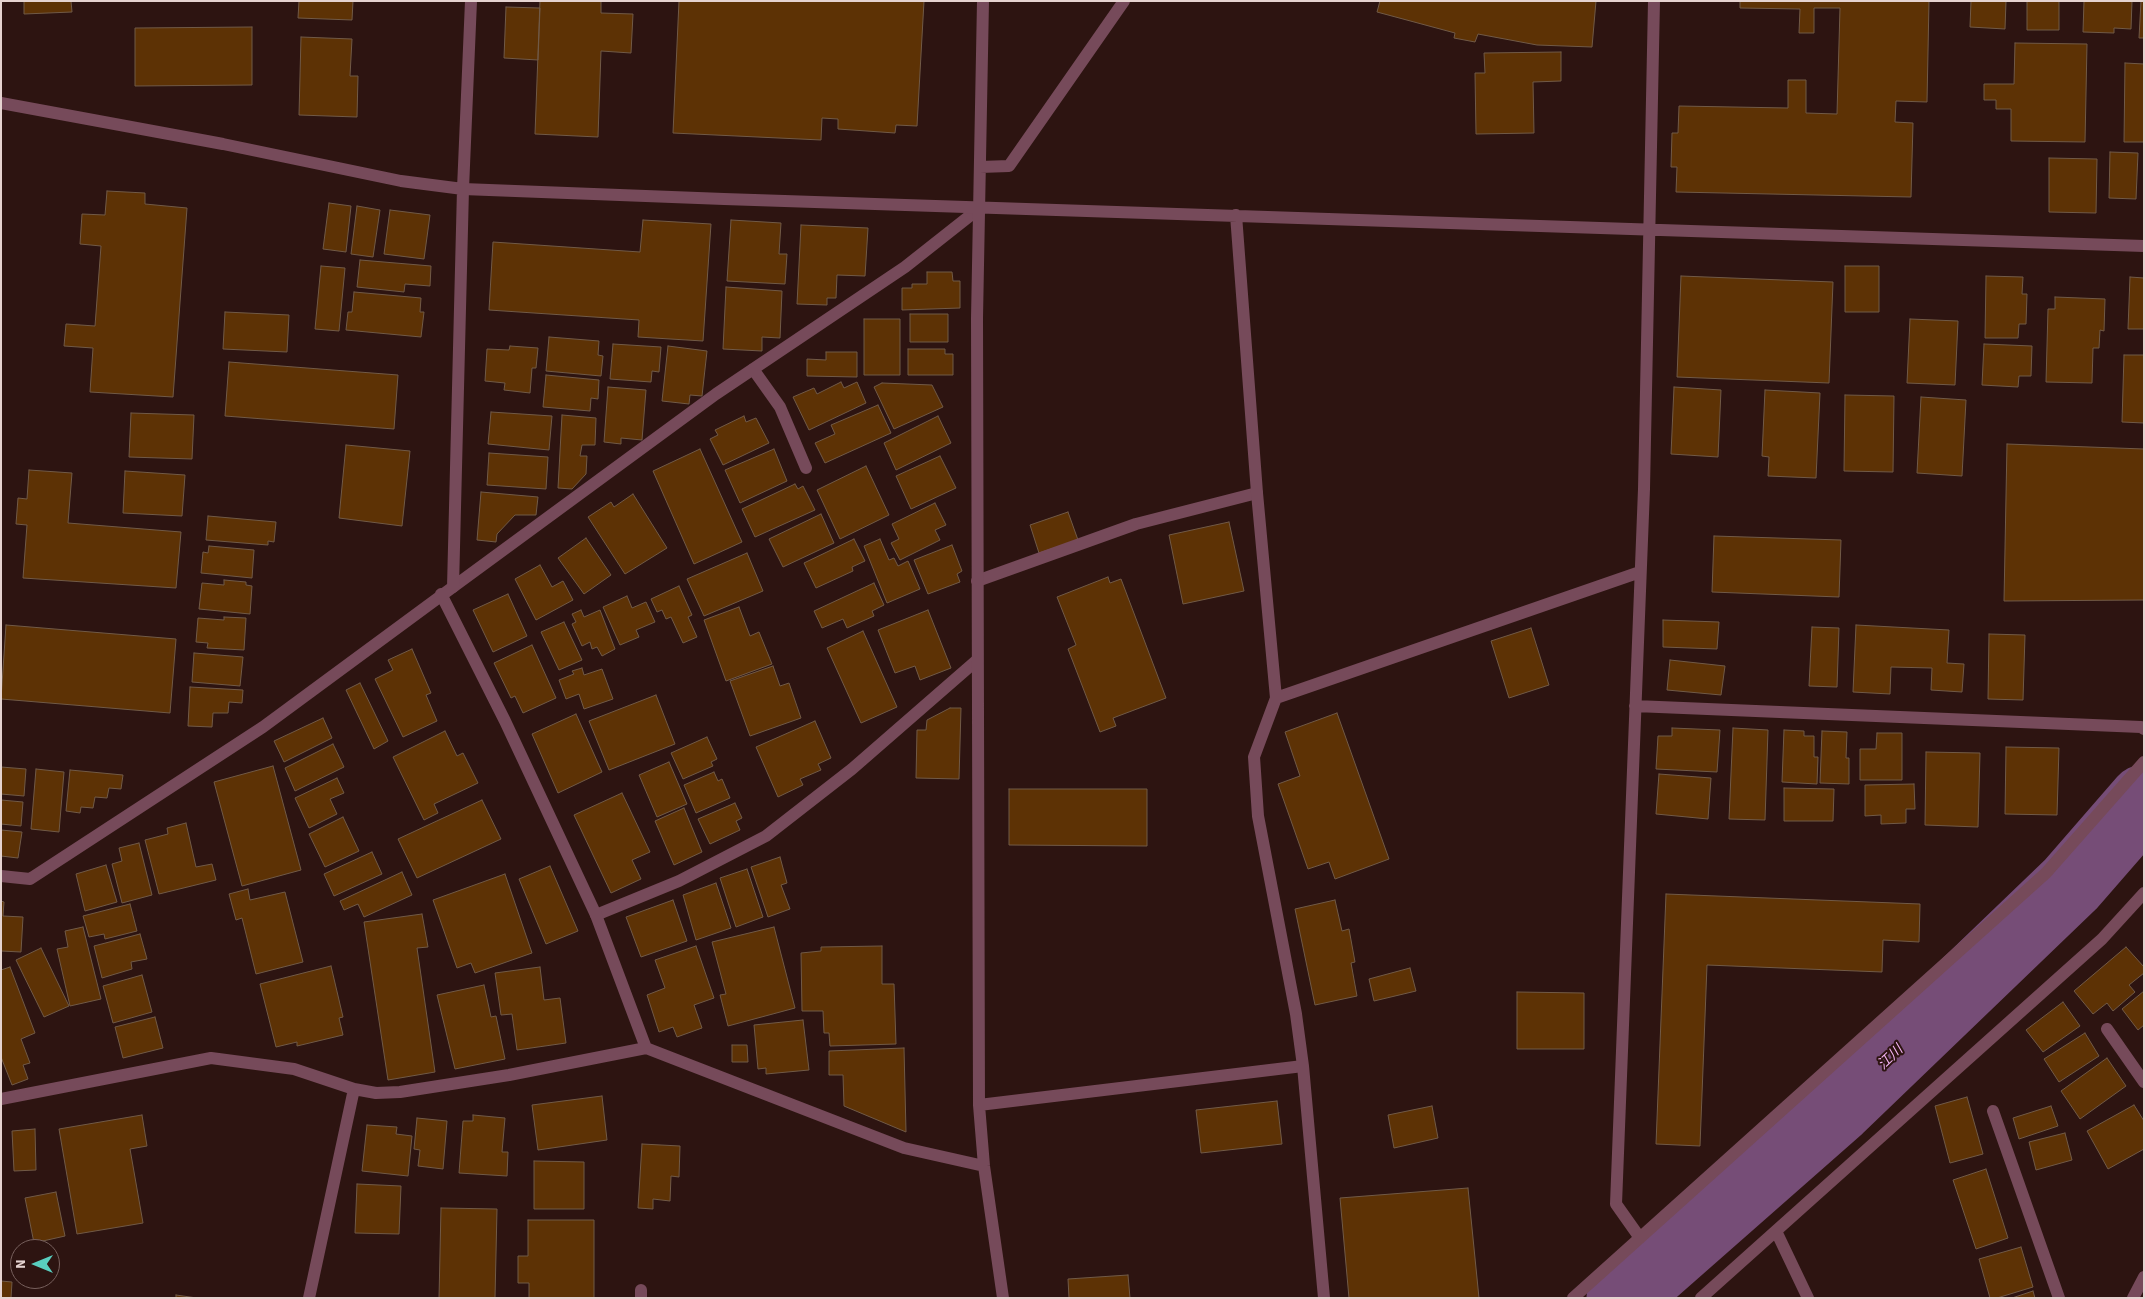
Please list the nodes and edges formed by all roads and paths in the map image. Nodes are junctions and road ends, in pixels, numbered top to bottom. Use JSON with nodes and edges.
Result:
{"nodes":[{"id":1,"x":471,"y":1,"type":"edge"},
{"id":2,"x":983,"y":1,"type":"edge"},
{"id":3,"x":1124,"y":1,"type":"edge"},
{"id":4,"x":1654,"y":1,"type":"edge"},
{"id":5,"x":1,"y":103,"type":"edge"},
{"id":6,"x":980,"y":167,"type":"junction"},
{"id":7,"x":463,"y":189,"type":"junction"},
{"id":8,"x":981,"y":207,"type":"junction"},
{"id":9,"x":1236,"y":215,"type":"junction"},
{"id":10,"x":1648,"y":229,"type":"junction"},
{"id":11,"x":2144,"y":246,"type":"edge"},
{"id":12,"x":753,"y":369,"type":"junction"},
{"id":13,"x":806,"y":468,"type":"dead end"},
{"id":14,"x":1257,"y":493,"type":"junction"},
{"id":15,"x":1640,"y":572,"type":"junction"},
{"id":16,"x":977,"y":581,"type":"junction"},
{"id":17,"x":453,"y":587,"type":"junction"},
{"id":18,"x":442,"y":594,"type":"junction"},
{"id":19,"x":976,"y":661,"type":"junction"},
{"id":20,"x":1276,"y":698,"type":"junction"},
{"id":21,"x":1635,"y":706,"type":"junction"},
{"id":22,"x":2144,"y":729,"type":"edge"},
{"id":23,"x":2144,"y":762,"type":"edge"},
{"id":24,"x":1,"y":876,"type":"edge"},
{"id":25,"x":2144,"y":893,"type":"edge"},
{"id":26,"x":596,"y":915,"type":"junction"},
{"id":27,"x":2107,"y":1028,"type":"dead end"},
{"id":28,"x":646,"y":1048,"type":"junction"},
{"id":29,"x":1303,"y":1066,"type":"junction"},
{"id":30,"x":2144,"y":1082,"type":"edge"},
{"id":31,"x":354,"y":1089,"type":"junction"},
{"id":32,"x":1,"y":1099,"type":"edge"},
{"id":33,"x":979,"y":1104,"type":"junction"},
{"id":34,"x":1993,"y":1111,"type":"dead end"},
{"id":35,"x":984,"y":1166,"type":"junction"},
{"id":36,"x":1776,"y":1232,"type":"junction"},
{"id":37,"x":1640,"y":1238,"type":"junction"},
{"id":38,"x":2144,"y":1277,"type":"edge"},
{"id":39,"x":309,"y":1298,"type":"edge"},
{"id":40,"x":1003,"y":1298,"type":"edge"},
{"id":41,"x":1324,"y":1298,"type":"edge"},
{"id":42,"x":1573,"y":1298,"type":"edge"},
{"id":43,"x":1701,"y":1298,"type":"edge"},
{"id":44,"x":1808,"y":1298,"type":"edge"},
{"id":45,"x":2059,"y":1298,"type":"edge"},
{"id":46,"x":2133,"y":1298,"type":"edge"}],
"edges":[{"from":1,"to":7,"type":"street"},
{"from":2,"to":6,"type":"street"},
{"from":3,"to":6,"type":"street"},
{"from":4,"to":10,"type":"street"},
{"from":5,"to":7,"type":"street"},
{"from":6,"to":8,"type":"street"},
{"from":7,"to":8,"type":"street"},
{"from":7,"to":17,"type":"street"},
{"from":8,"to":9,"type":"street"},
{"from":8,"to":12,"type":"street"},
{"from":8,"to":16,"type":"street"},
{"from":9,"to":10,"type":"street"},
{"from":9,"to":14,"type":"street"},
{"from":10,"to":11,"type":"street"},
{"from":10,"to":15,"type":"street"},
{"from":12,"to":13,"type":"street"},
{"from":12,"to":17,"type":"street"},
{"from":14,"to":16,"type":"street"},
{"from":14,"to":20,"type":"street"},
{"from":15,"to":20,"type":"street"},
{"from":15,"to":21,"type":"street"},
{"from":16,"to":19,"type":"street"},
{"from":17,"to":18,"type":"street"},
{"from":18,"to":24,"type":"street"},
{"from":18,"to":26,"type":"street"},
{"from":19,"to":26,"type":"street"},
{"from":19,"to":33,"type":"street"},
{"from":20,"to":29,"type":"street"},
{"from":21,"to":22,"type":"street"},
{"from":21,"to":37,"type":"street"},
{"from":23,"to":37,"type":"street"},
{"from":25,"to":36,"type":"street"},
{"from":26,"to":28,"type":"street"},
{"from":27,"to":30,"type":"street"},
{"from":28,"to":31,"type":"street"},
{"from":28,"to":35,"type":"street"},
{"from":29,"to":33,"type":"street"},
{"from":29,"to":41,"type":"street"},
{"from":31,"to":32,"type":"street"},
{"from":31,"to":39,"type":"street"},
{"from":33,"to":35,"type":"street"},
{"from":34,"to":45,"type":"street"},
{"from":35,"to":40,"type":"street"},
{"from":36,"to":43,"type":"street"},
{"from":36,"to":44,"type":"street"},
{"from":37,"to":42,"type":"street"},
{"from":38,"to":46,"type":"street"}]}
